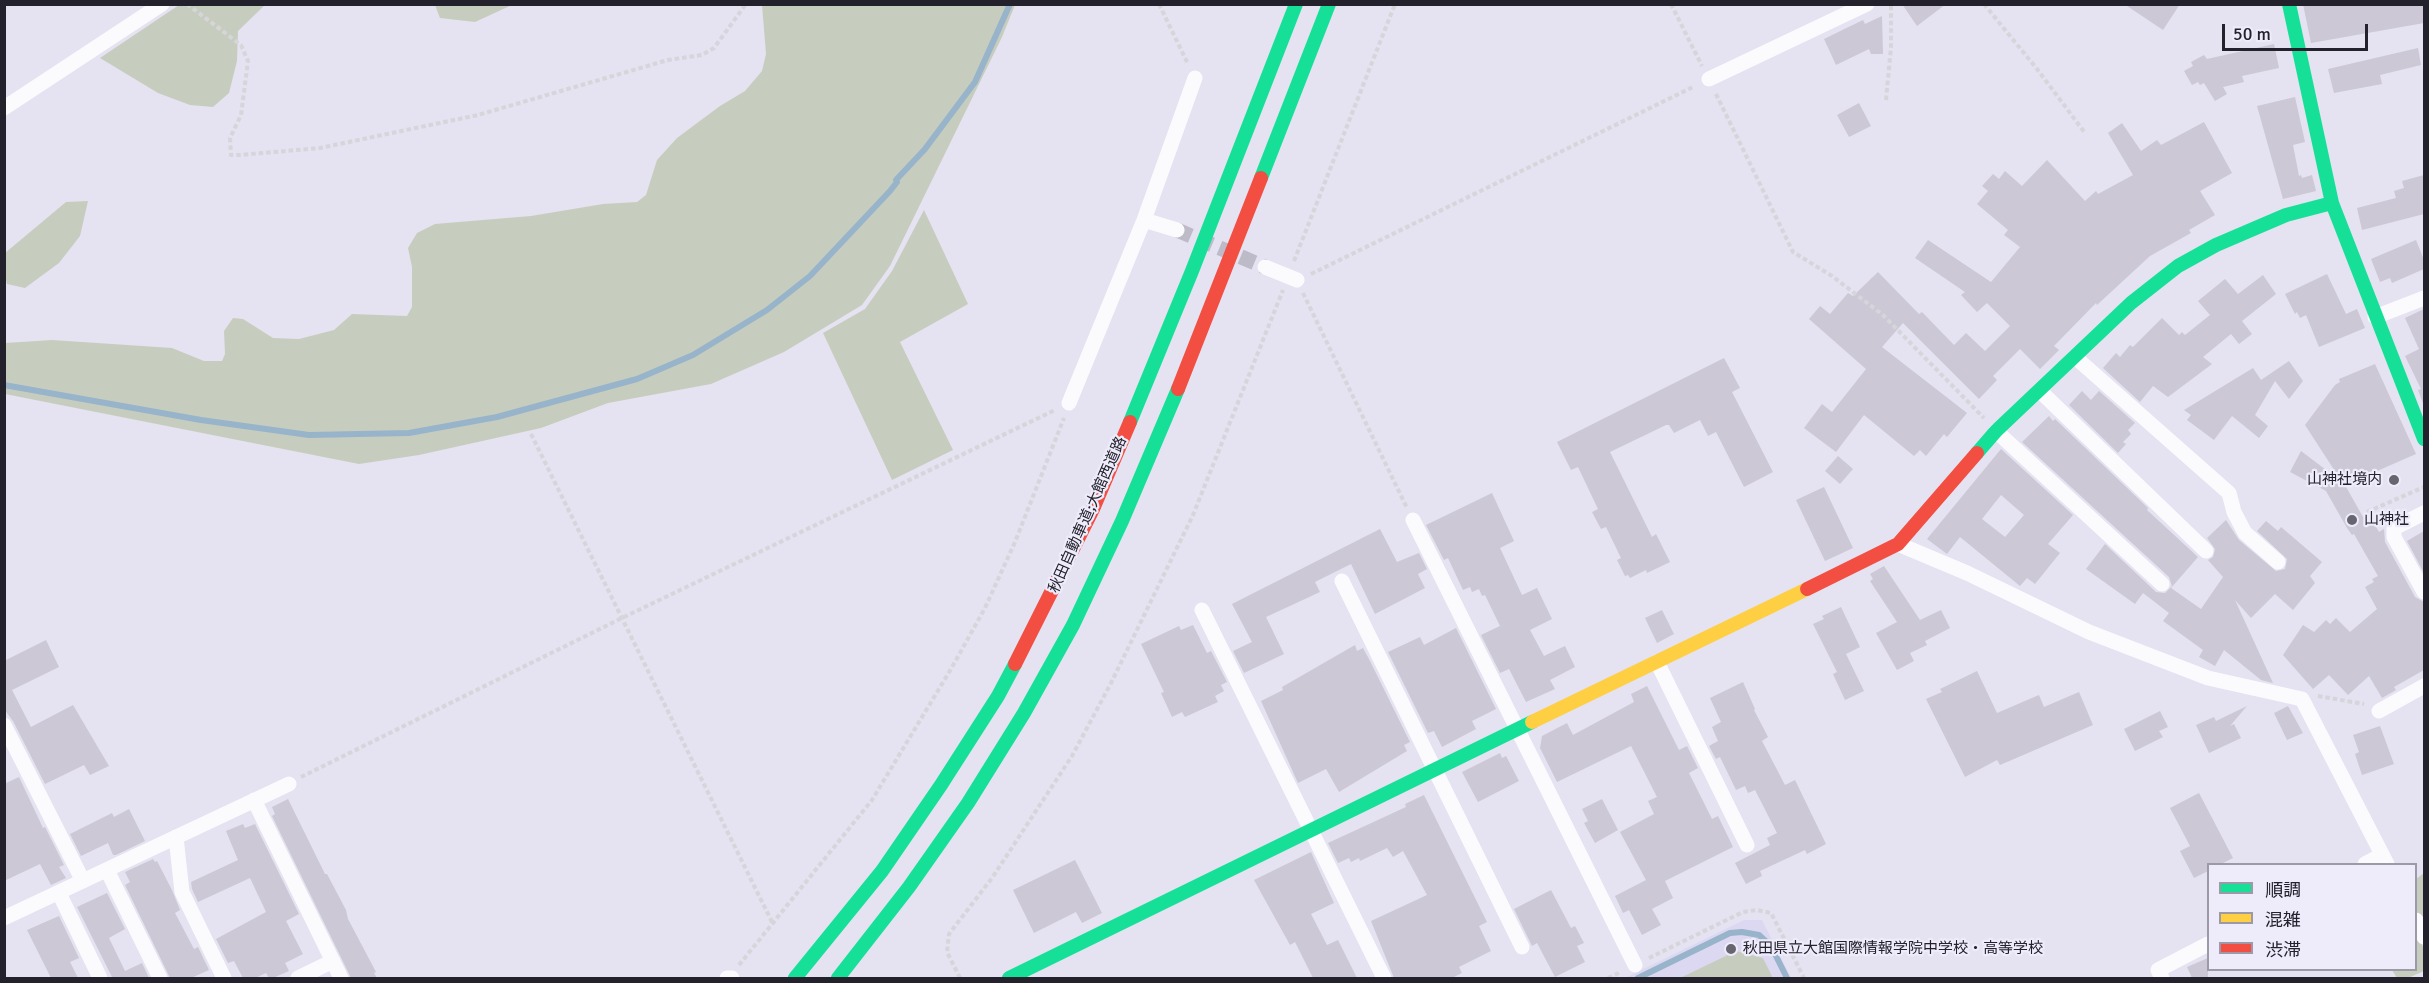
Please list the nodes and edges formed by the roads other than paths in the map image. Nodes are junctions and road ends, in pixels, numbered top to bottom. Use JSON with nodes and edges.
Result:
{"nodes":[{"id":1,"x":162,"y":4,"type":"edge"},
{"id":2,"x":1296,"y":4,"type":"edge"},
{"id":3,"x":1329,"y":4,"type":"edge"},
{"id":4,"x":1867,"y":4,"type":"edge"},
{"id":5,"x":2289,"y":4,"type":"edge"},
{"id":6,"x":1195,"y":78,"type":"road end"},
{"id":7,"x":1709,"y":79,"type":"road end"},
{"id":8,"x":4,"y":108,"type":"edge"},
{"id":9,"x":2332,"y":203,"type":"junction"},
{"id":10,"x":1144,"y":220,"type":"junction"},
{"id":11,"x":1177,"y":230,"type":"tunnel mouth"},
{"id":12,"x":1264,"y":267,"type":"tunnel mouth"},
{"id":13,"x":1293,"y":279,"type":"road end"},
{"id":14,"x":2424,"y":298,"type":"edge"},
{"id":15,"x":2375,"y":317,"type":"junction"},
{"id":16,"x":2075,"y":357,"type":"junction"},
{"id":17,"x":2040,"y":391,"type":"junction"},
{"id":18,"x":1069,"y":403,"type":"road end"},
{"id":19,"x":1996,"y":431,"type":"junction"},
{"id":20,"x":2424,"y":439,"type":"edge"},
{"id":21,"x":2424,"y":513,"type":"edge"},
{"id":22,"x":1413,"y":520,"type":"road end"},
{"id":23,"x":1898,"y":544,"type":"junction"},
{"id":24,"x":2206,"y":551,"type":"dead end"},
{"id":25,"x":2278,"y":562,"type":"dead end"},
{"id":26,"x":1342,"y":580,"type":"dead end"},
{"id":27,"x":2162,"y":584,"type":"dead end"},
{"id":28,"x":2424,"y":592,"type":"edge"},
{"id":29,"x":1202,"y":610,"type":"dead end"},
{"id":30,"x":1657,"y":662,"type":"junction"},
{"id":31,"x":2424,"y":686,"type":"edge"},
{"id":32,"x":2383,"y":709,"type":"road end"},
{"id":33,"x":4,"y":725,"type":"edge"},
{"id":34,"x":1518,"y":731,"type":"junction"},
{"id":35,"x":1435,"y":771,"type":"junction"},
{"id":36,"x":289,"y":784,"type":"road end"},
{"id":37,"x":254,"y":800,"type":"junction"},
{"id":38,"x":1310,"y":832,"type":"junction"},
{"id":39,"x":177,"y":837,"type":"junction"},
{"id":40,"x":1747,"y":845,"type":"dead end"},
{"id":41,"x":2385,"y":860,"type":"edge"},
{"id":42,"x":2370,"y":863,"type":"edge"},
{"id":43,"x":107,"y":870,"type":"junction"},
{"id":44,"x":83,"y":881,"type":"junction"},
{"id":45,"x":59,"y":893,"type":"junction"},
{"id":46,"x":4,"y":918,"type":"edge"},
{"id":47,"x":2207,"y":945,"type":"edge"},
{"id":48,"x":1522,"y":947,"type":"dead end"},
{"id":49,"x":333,"y":961,"type":"junction"},
{"id":50,"x":1635,"y":965,"type":"road end"},
{"id":51,"x":100,"y":978,"type":"edge"},
{"id":52,"x":160,"y":978,"type":"edge"},
{"id":53,"x":224,"y":978,"type":"edge"},
{"id":54,"x":298,"y":978,"type":"edge"},
{"id":55,"x":341,"y":978,"type":"edge"},
{"id":56,"x":795,"y":978,"type":"edge"},
{"id":57,"x":838,"y":978,"type":"edge"},
{"id":58,"x":1010,"y":978,"type":"edge"},
{"id":59,"x":1384,"y":978,"type":"edge"},
{"id":60,"x":2162,"y":978,"type":"edge"}],
"edges":[{"from":1,"to":8,"type":"street"},
{"from":2,"to":56,"type":"main road","name":"秋田自動車道;大館西道路"},
{"from":3,"to":57,"type":"main road","name":"秋田自動車道;大館西道路"},
{"from":4,"to":7,"type":"street"},
{"from":5,"to":9,"type":"main road"},
{"from":6,"to":10,"type":"street"},
{"from":9,"to":15,"type":"main road"},
{"from":9,"to":16,"type":"main road"},
{"from":10,"to":11,"type":"street"},
{"from":10,"to":18,"type":"street"},
{"from":12,"to":13,"type":"street"},
{"from":14,"to":15,"type":"street"},
{"from":15,"to":20,"type":"main road"},
{"from":16,"to":17,"type":"main road"},
{"from":16,"to":25,"type":"street"},
{"from":17,"to":19,"type":"main road"},
{"from":17,"to":24,"type":"street"},
{"from":19,"to":23,"type":"main road"},
{"from":19,"to":27,"type":"street"},
{"from":21,"to":28,"type":"street"},
{"from":22,"to":34,"type":"street"},
{"from":23,"to":30,"type":"main road"},
{"from":23,"to":41,"type":"street"},
{"from":26,"to":35,"type":"street"},
{"from":29,"to":38,"type":"street"},
{"from":30,"to":34,"type":"main road"},
{"from":30,"to":40,"type":"street"},
{"from":31,"to":32,"type":"street"},
{"from":33,"to":44,"type":"street"},
{"from":34,"to":35,"type":"main road"},
{"from":34,"to":50,"type":"street"},
{"from":35,"to":38,"type":"main road"},
{"from":35,"to":48,"type":"street"},
{"from":36,"to":37,"type":"street"},
{"from":37,"to":39,"type":"street"},
{"from":37,"to":49,"type":"street"},
{"from":38,"to":58,"type":"main road"},
{"from":38,"to":59,"type":"street"},
{"from":39,"to":43,"type":"street"},
{"from":39,"to":53,"type":"street"},
{"from":41,"to":42,"type":"street"},
{"from":43,"to":44,"type":"street"},
{"from":43,"to":52,"type":"street"},
{"from":44,"to":45,"type":"street"},
{"from":45,"to":46,"type":"street"},
{"from":45,"to":51,"type":"street"},
{"from":47,"to":60,"type":"street"},
{"from":49,"to":54,"type":"street"},
{"from":49,"to":55,"type":"street"}]}
